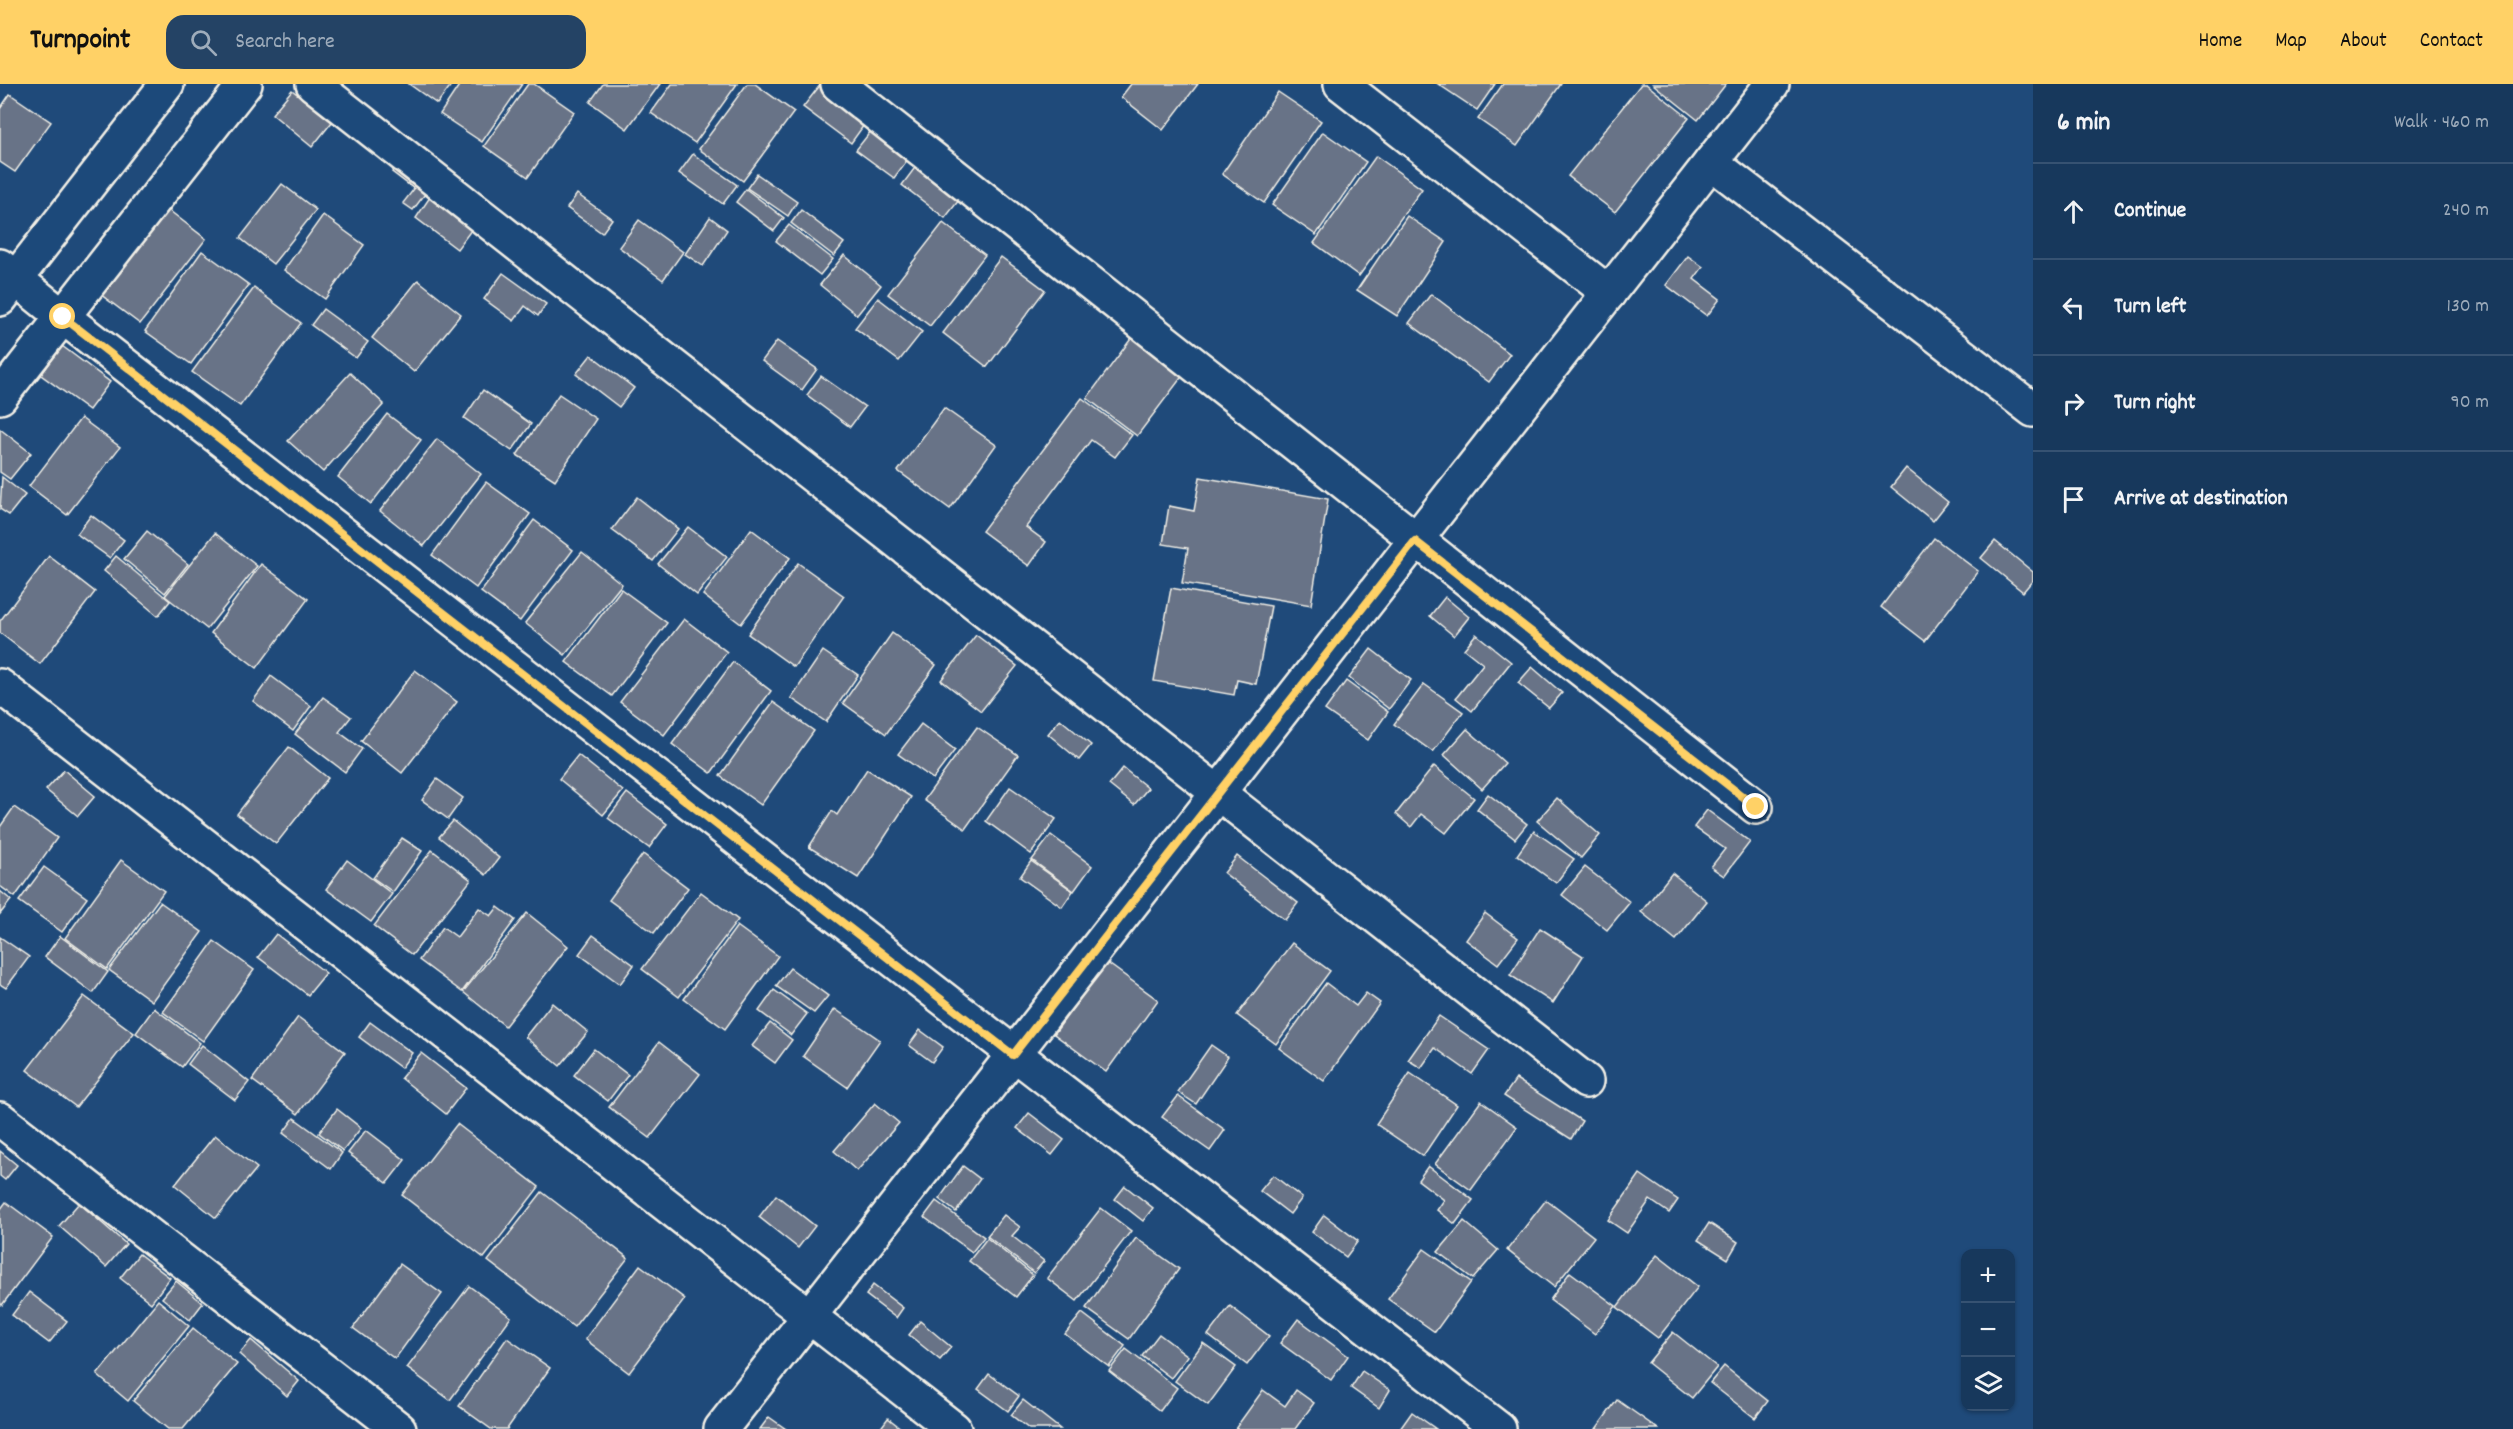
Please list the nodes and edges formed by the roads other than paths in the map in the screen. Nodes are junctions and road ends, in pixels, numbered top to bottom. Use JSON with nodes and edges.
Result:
{"nodes":[{"id":1,"x":168,"y":84,"type":"edge"},
{"id":2,"x":245,"y":84,"type":"edge"},
{"id":3,"x":313,"y":84,"type":"edge"},
{"id":4,"x":838,"y":84,"type":"edge"},
{"id":5,"x":1341,"y":84,"type":"edge"},
{"id":6,"x":1772,"y":84,"type":"edge"},
{"id":7,"x":1711,"y":162,"type":"junction"},
{"id":8,"x":5,"y":281,"type":"edge"},
{"id":9,"x":1609,"y":293,"type":"junction"},
{"id":10,"x":63,"y":317,"type":"junction"},
{"id":11,"x":0,"y":398,"type":"edge"},
{"id":12,"x":2033,"y":410,"type":"edge"},
{"id":13,"x":1415,"y":541,"type":"junction"},
{"id":14,"x":0,"y":686,"type":"edge"},
{"id":15,"x":1218,"y":793,"type":"junction"},
{"id":16,"x":1756,"y":807,"type":"dead end"},
{"id":17,"x":1013,"y":1055,"type":"junction"},
{"id":18,"x":1586,"y":1081,"type":"dead end"},
{"id":19,"x":0,"y":1119,"type":"edge"},
{"id":20,"x":809,"y":1316,"type":"junction"},
{"id":21,"x":399,"y":1429,"type":"edge"},
{"id":22,"x":721,"y":1429,"type":"edge"},
{"id":23,"x":954,"y":1429,"type":"edge"},
{"id":24,"x":1499,"y":1429,"type":"edge"}],
"edges":[{"from":1,"to":8,"type":"street"},
{"from":2,"to":10,"type":"street"},
{"from":3,"to":15,"type":"street"},
{"from":4,"to":13,"type":"street"},
{"from":5,"to":9,"type":"street"},
{"from":6,"to":7,"type":"street"},
{"from":7,"to":9,"type":"street"},
{"from":7,"to":12,"type":"street"},
{"from":8,"to":10,"type":"street"},
{"from":9,"to":13,"type":"street"},
{"from":10,"to":11,"type":"street"},
{"from":10,"to":17,"type":"street"},
{"from":13,"to":15,"type":"street"},
{"from":13,"to":16,"type":"street"},
{"from":14,"to":20,"type":"street"},
{"from":15,"to":17,"type":"street"},
{"from":15,"to":18,"type":"street"},
{"from":17,"to":20,"type":"street"},
{"from":17,"to":24,"type":"street"},
{"from":19,"to":21,"type":"street"},
{"from":20,"to":22,"type":"street"},
{"from":20,"to":23,"type":"street"}]}
